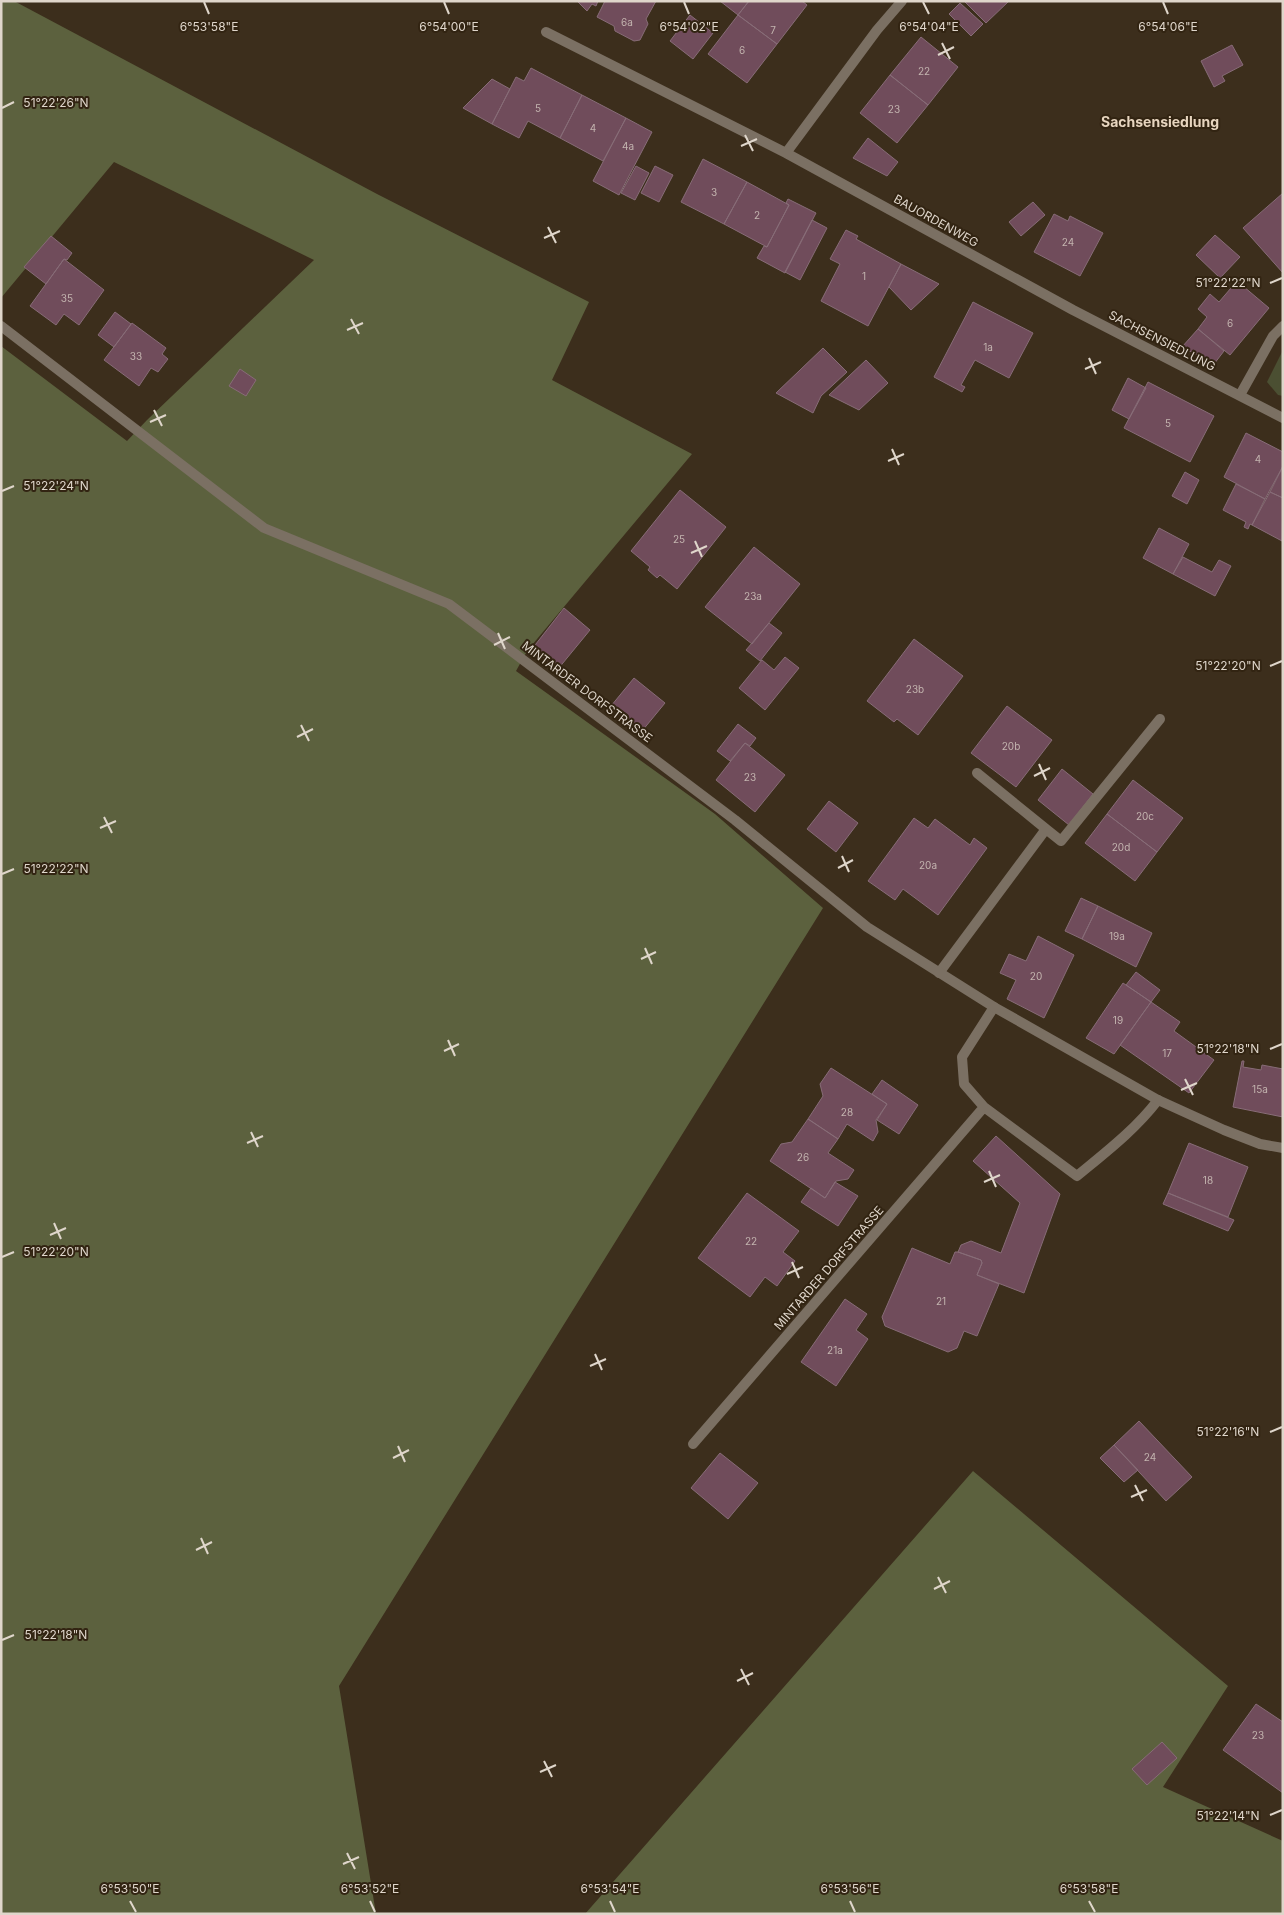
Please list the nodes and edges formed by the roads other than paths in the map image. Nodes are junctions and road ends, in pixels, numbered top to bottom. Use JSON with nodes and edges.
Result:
{"nodes":[{"id":1,"x":902,"y":1,"type":"edge"},
{"id":2,"x":546,"y":32,"type":"dead end"},
{"id":3,"x":786,"y":153,"type":"junction"},
{"id":4,"x":1073,"y":310,"type":"joint"},
{"id":5,"x":1,"y":326,"type":"edge"},
{"id":6,"x":1283,"y":326,"type":"edge"},
{"id":7,"x":1240,"y":395,"type":"junction"},
{"id":8,"x":1283,"y":418,"type":"edge"},
{"id":9,"x":1160,"y":719,"type":"dead end"},
{"id":10,"x":977,"y":772,"type":"dead end"},
{"id":11,"x":1046,"y":829,"type":"junction"},
{"id":12,"x":939,"y":973,"type":"junction"},
{"id":13,"x":994,"y":1007,"type":"junction"},
{"id":14,"x":1158,"y":1100,"type":"junction"},
{"id":15,"x":984,"y":1107,"type":"junction"},
{"id":16,"x":1283,"y":1148,"type":"edge"},
{"id":17,"x":693,"y":1444,"type":"dead end"}],
"edges":[{"from":1,"to":3,"type":"street"},
{"from":2,"to":3,"type":"street","name":"BAUORDENWEG"},
{"from":3,"to":4,"type":"street","name":"BAUORDENWEG"},
{"from":4,"to":7,"type":"street","name":"SACHSENSIEDLUNG"},
{"from":5,"to":12,"type":"street","name":"MINTARDER DORFSTRASSE"},
{"from":6,"to":7,"type":"street"},
{"from":7,"to":8,"type":"street","name":"SACHSENSIEDLUNG"},
{"from":9,"to":11,"type":"street"},
{"from":10,"to":11,"type":"street"},
{"from":11,"to":12,"type":"street"},
{"from":12,"to":13,"type":"street","name":"MINTARDER DORFSTRASSE"},
{"from":13,"to":14,"type":"street","name":"MINTARDER DORFSTRASSE"},
{"from":13,"to":15,"type":"street"},
{"from":14,"to":15,"type":"street"},
{"from":14,"to":16,"type":"street","name":"MINTARDER DORFSTRASSE"},
{"from":15,"to":17,"type":"street","name":"MINTARDER DORFSTRASSE"}]}
